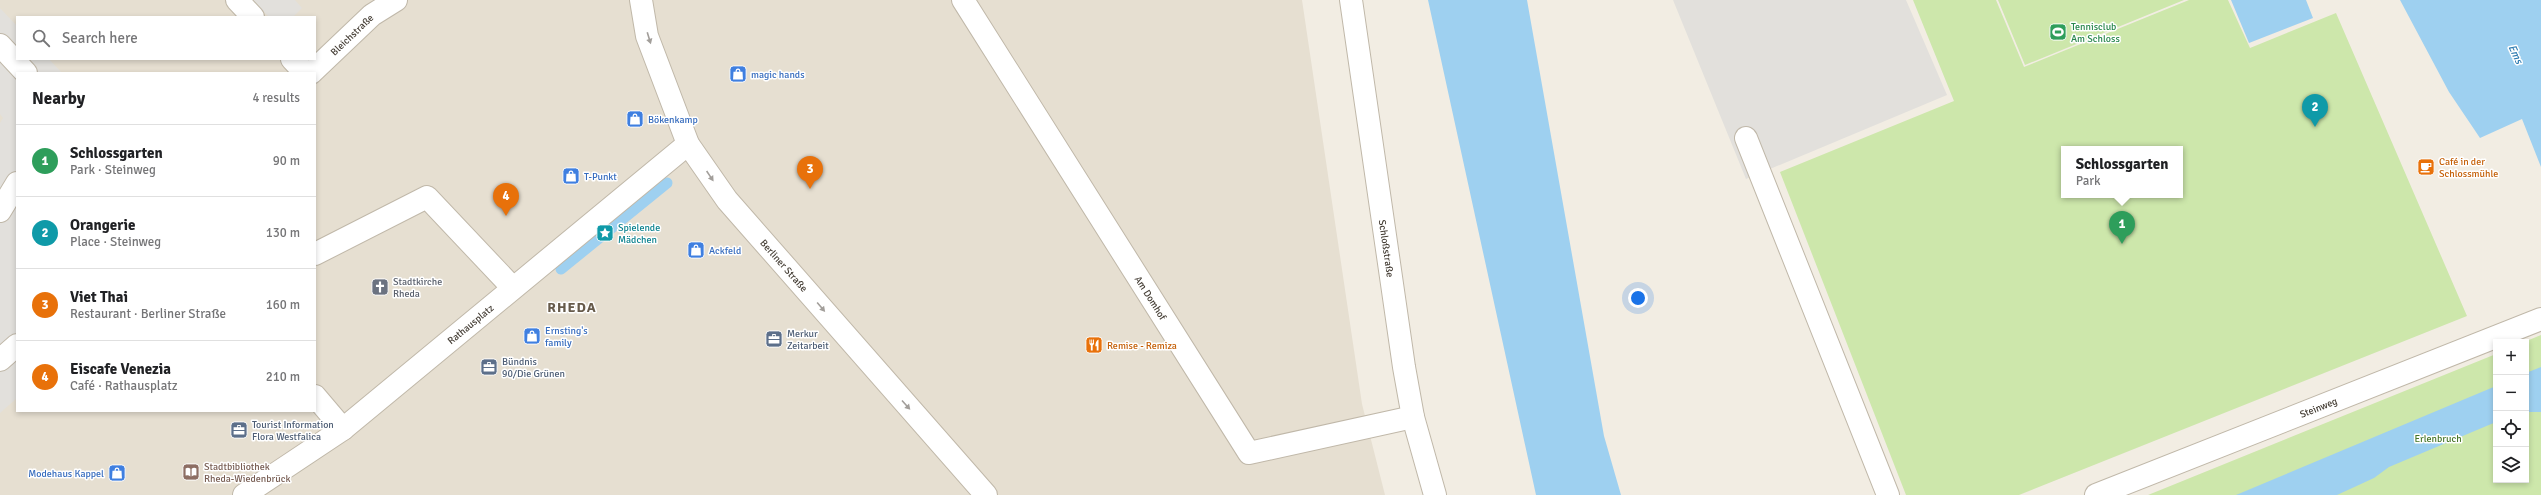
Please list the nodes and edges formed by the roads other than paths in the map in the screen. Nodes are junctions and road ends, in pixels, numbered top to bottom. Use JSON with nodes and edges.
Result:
{"nodes":[{"id":1,"x":237,"y":0,"type":"edge"},
{"id":2,"x":396,"y":0,"type":"edge"},
{"id":3,"x":641,"y":0,"type":"edge"},
{"id":4,"x":963,"y":0,"type":"edge"},
{"id":5,"x":1351,"y":0,"type":"edge"},
{"id":6,"x":252,"y":16,"type":"edge"},
{"id":7,"x":0,"y":45,"type":"edge"},
{"id":8,"x":293,"y":60,"type":"edge"},
{"id":9,"x":25,"y":72,"type":"edge"},
{"id":10,"x":304,"y":72,"type":"edge"},
{"id":11,"x":312,"y":72,"type":"edge"},
{"id":12,"x":1746,"y":138,"type":"dead end"},
{"id":13,"x":688,"y":144,"type":"junction"},
{"id":14,"x":16,"y":185,"type":"edge"},
{"id":15,"x":0,"y":211,"type":"edge"},
{"id":16,"x":316,"y":253,"type":"edge"},
{"id":17,"x":512,"y":287,"type":"junction"},
{"id":18,"x":2541,"y":319,"type":"edge"},
{"id":19,"x":16,"y":346,"type":"edge"},
{"id":20,"x":0,"y":360,"type":"edge"},
{"id":21,"x":316,"y":397,"type":"edge"},
{"id":22,"x":1413,"y":417,"type":"junction"},
{"id":23,"x":343,"y":429,"type":"junction"},
{"id":24,"x":270,"y":488,"type":"edge"},
{"id":25,"x":244,"y":495,"type":"edge"},
{"id":26,"x":986,"y":495,"type":"edge"},
{"id":27,"x":1435,"y":495,"type":"edge"},
{"id":28,"x":1888,"y":495,"type":"edge"},
{"id":29,"x":2096,"y":495,"type":"edge"}],
"edges":[{"from":1,"to":6,"type":"street"},
{"from":2,"to":11,"type":"street","name":"Bleichstraße"},
{"from":3,"to":13,"type":"street","name":"Berliner Straße","one_way":true},
{"from":4,"to":22,"type":"street","name":"Am Domhof"},
{"from":5,"to":22,"type":"street","name":"Schloßstraße"},
{"from":7,"to":9,"type":"street"},
{"from":8,"to":10,"type":"street"},
{"from":12,"to":28,"type":"street"},
{"from":13,"to":17,"type":"street","name":"Rathausplatz"},
{"from":13,"to":26,"type":"street","name":"Berliner Straße","one_way":true},
{"from":14,"to":15,"type":"street"},
{"from":16,"to":17,"type":"street"},
{"from":17,"to":23,"type":"street","name":"Rathausplatz"},
{"from":18,"to":29,"type":"street","name":"Steinweg"},
{"from":19,"to":20,"type":"street"},
{"from":21,"to":23,"type":"street"},
{"from":22,"to":27,"type":"street","name":"Schloßstraße"},
{"from":23,"to":24,"type":"street","name":"Rathausplatz"},
{"from":24,"to":25,"type":"street","name":"Rathausplatz"}]}
